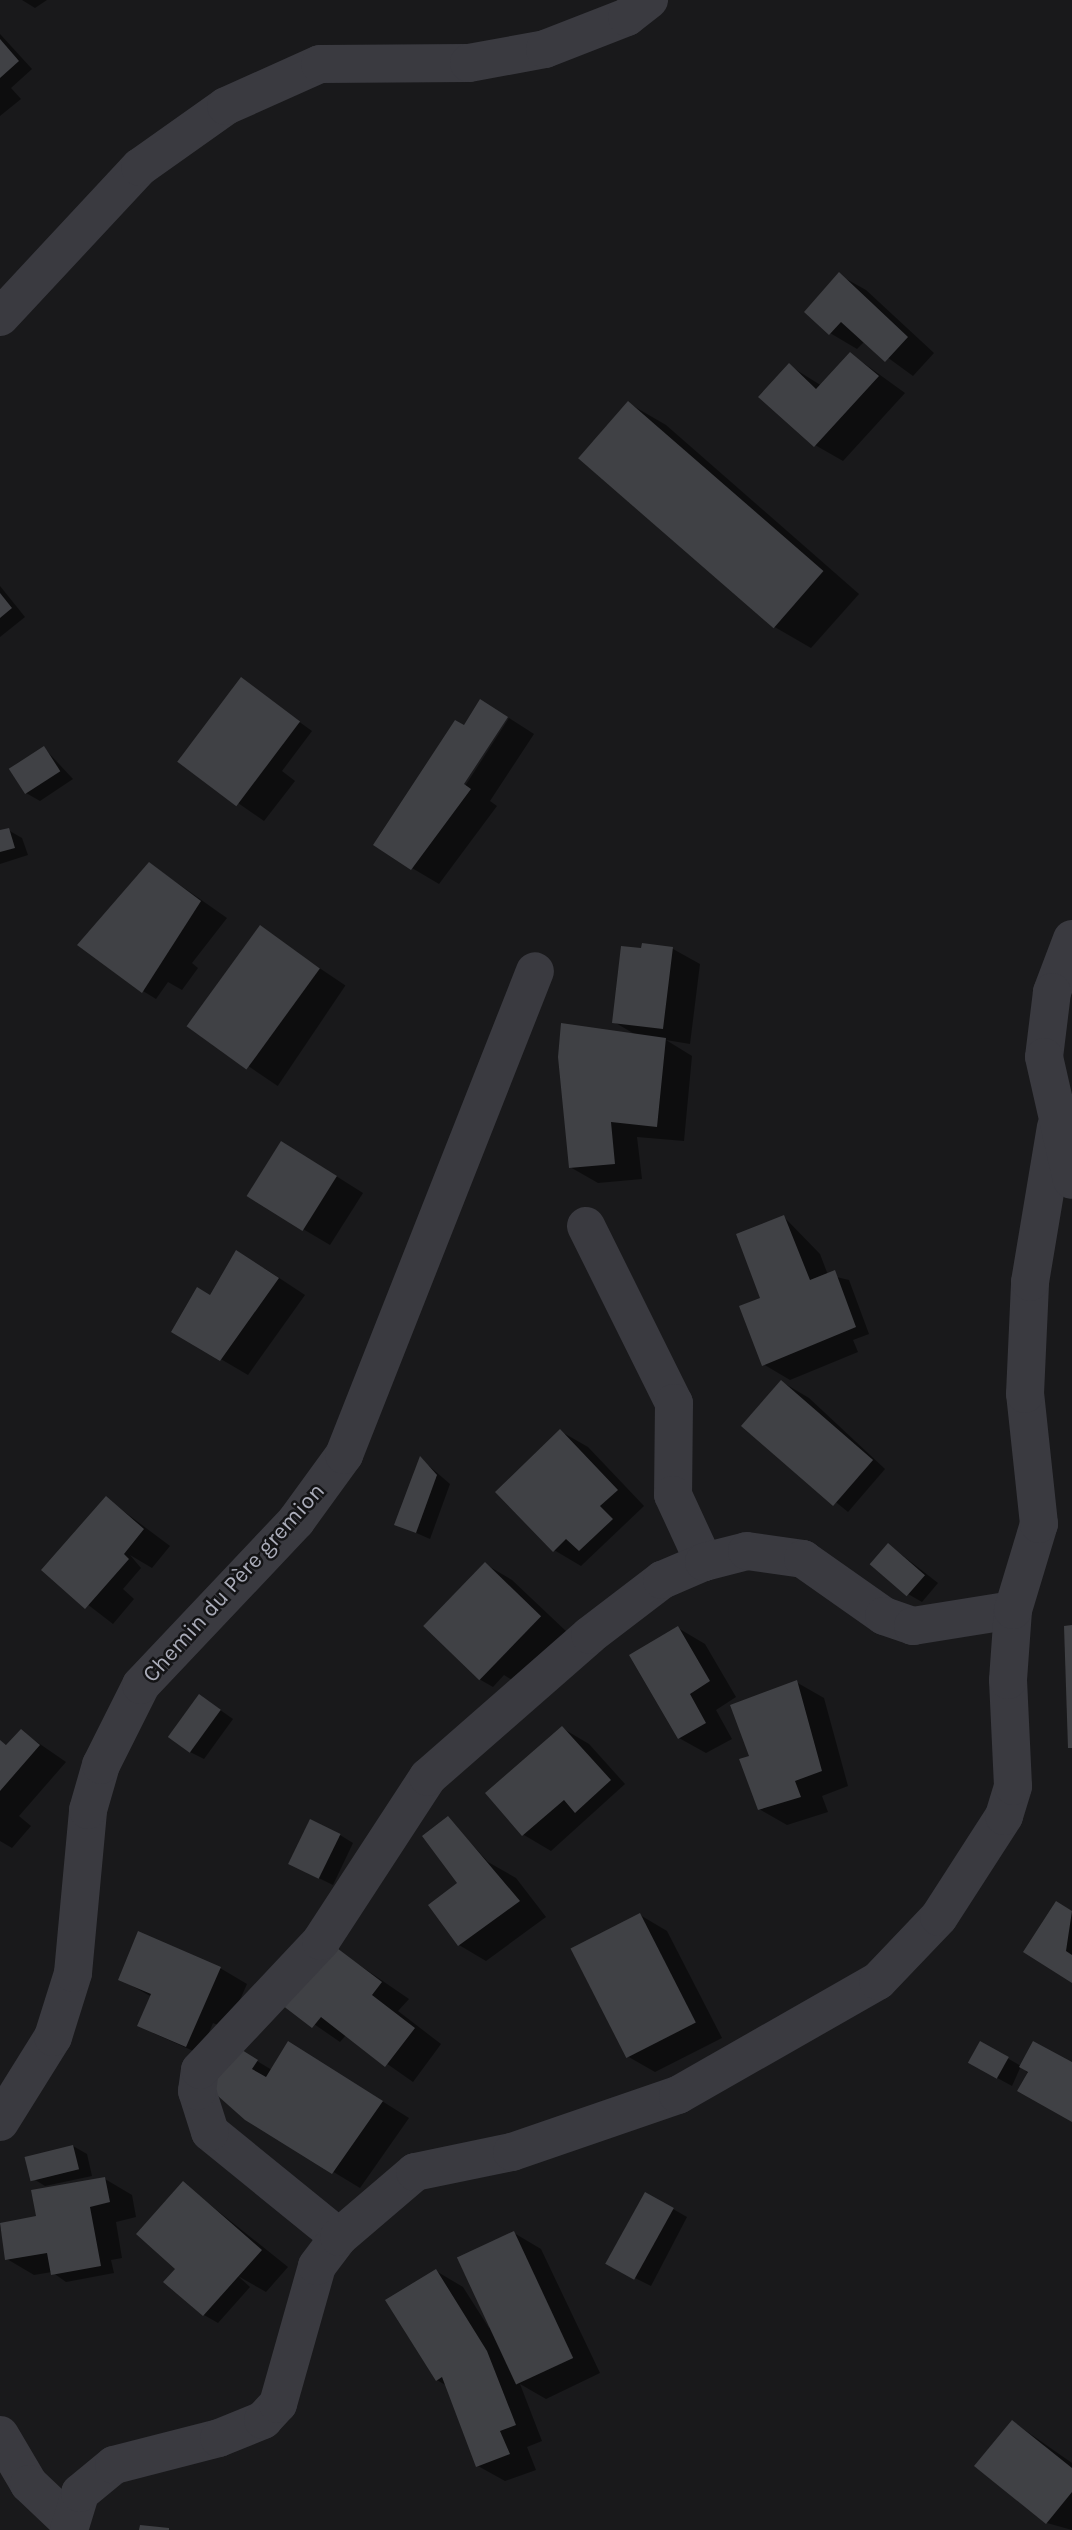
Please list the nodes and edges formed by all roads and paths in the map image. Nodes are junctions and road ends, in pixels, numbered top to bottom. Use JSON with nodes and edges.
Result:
{"nodes":[{"id":1,"x":649,"y":0,"type":"edge"},
{"id":2,"x":0,"y":317,"type":"edge"},
{"id":3,"x":1072,"y":939,"type":"edge"},
{"id":4,"x":535,"y":971,"type":"dead end"},
{"id":5,"x":1056,"y":1127,"type":"junction"},
{"id":6,"x":1072,"y":1180,"type":"edge"},
{"id":7,"x":586,"y":1226,"type":"dead end"},
{"id":8,"x":704,"y":1562,"type":"junction"},
{"id":9,"x":1013,"y":1610,"type":"junction"},
{"id":10,"x":0,"y":2122,"type":"edge"},
{"id":11,"x":339,"y":2237,"type":"junction"},
{"id":12,"x":0,"y":2435,"type":"edge"},
{"id":13,"x":69,"y":2526,"type":"edge"}],
"edges":[{"from":1,"to":2,"type":"street"},
{"from":3,"to":5,"type":"street"},
{"from":4,"to":10,"type":"street","name":"Chemin du Père gremion"},
{"from":5,"to":6,"type":"street"},
{"from":5,"to":9,"type":"street"},
{"from":7,"to":8,"type":"street"},
{"from":8,"to":9,"type":"street"},
{"from":8,"to":11,"type":"street"},
{"from":9,"to":11,"type":"street"},
{"from":11,"to":13,"type":"street"},
{"from":12,"to":13,"type":"street"}]}
